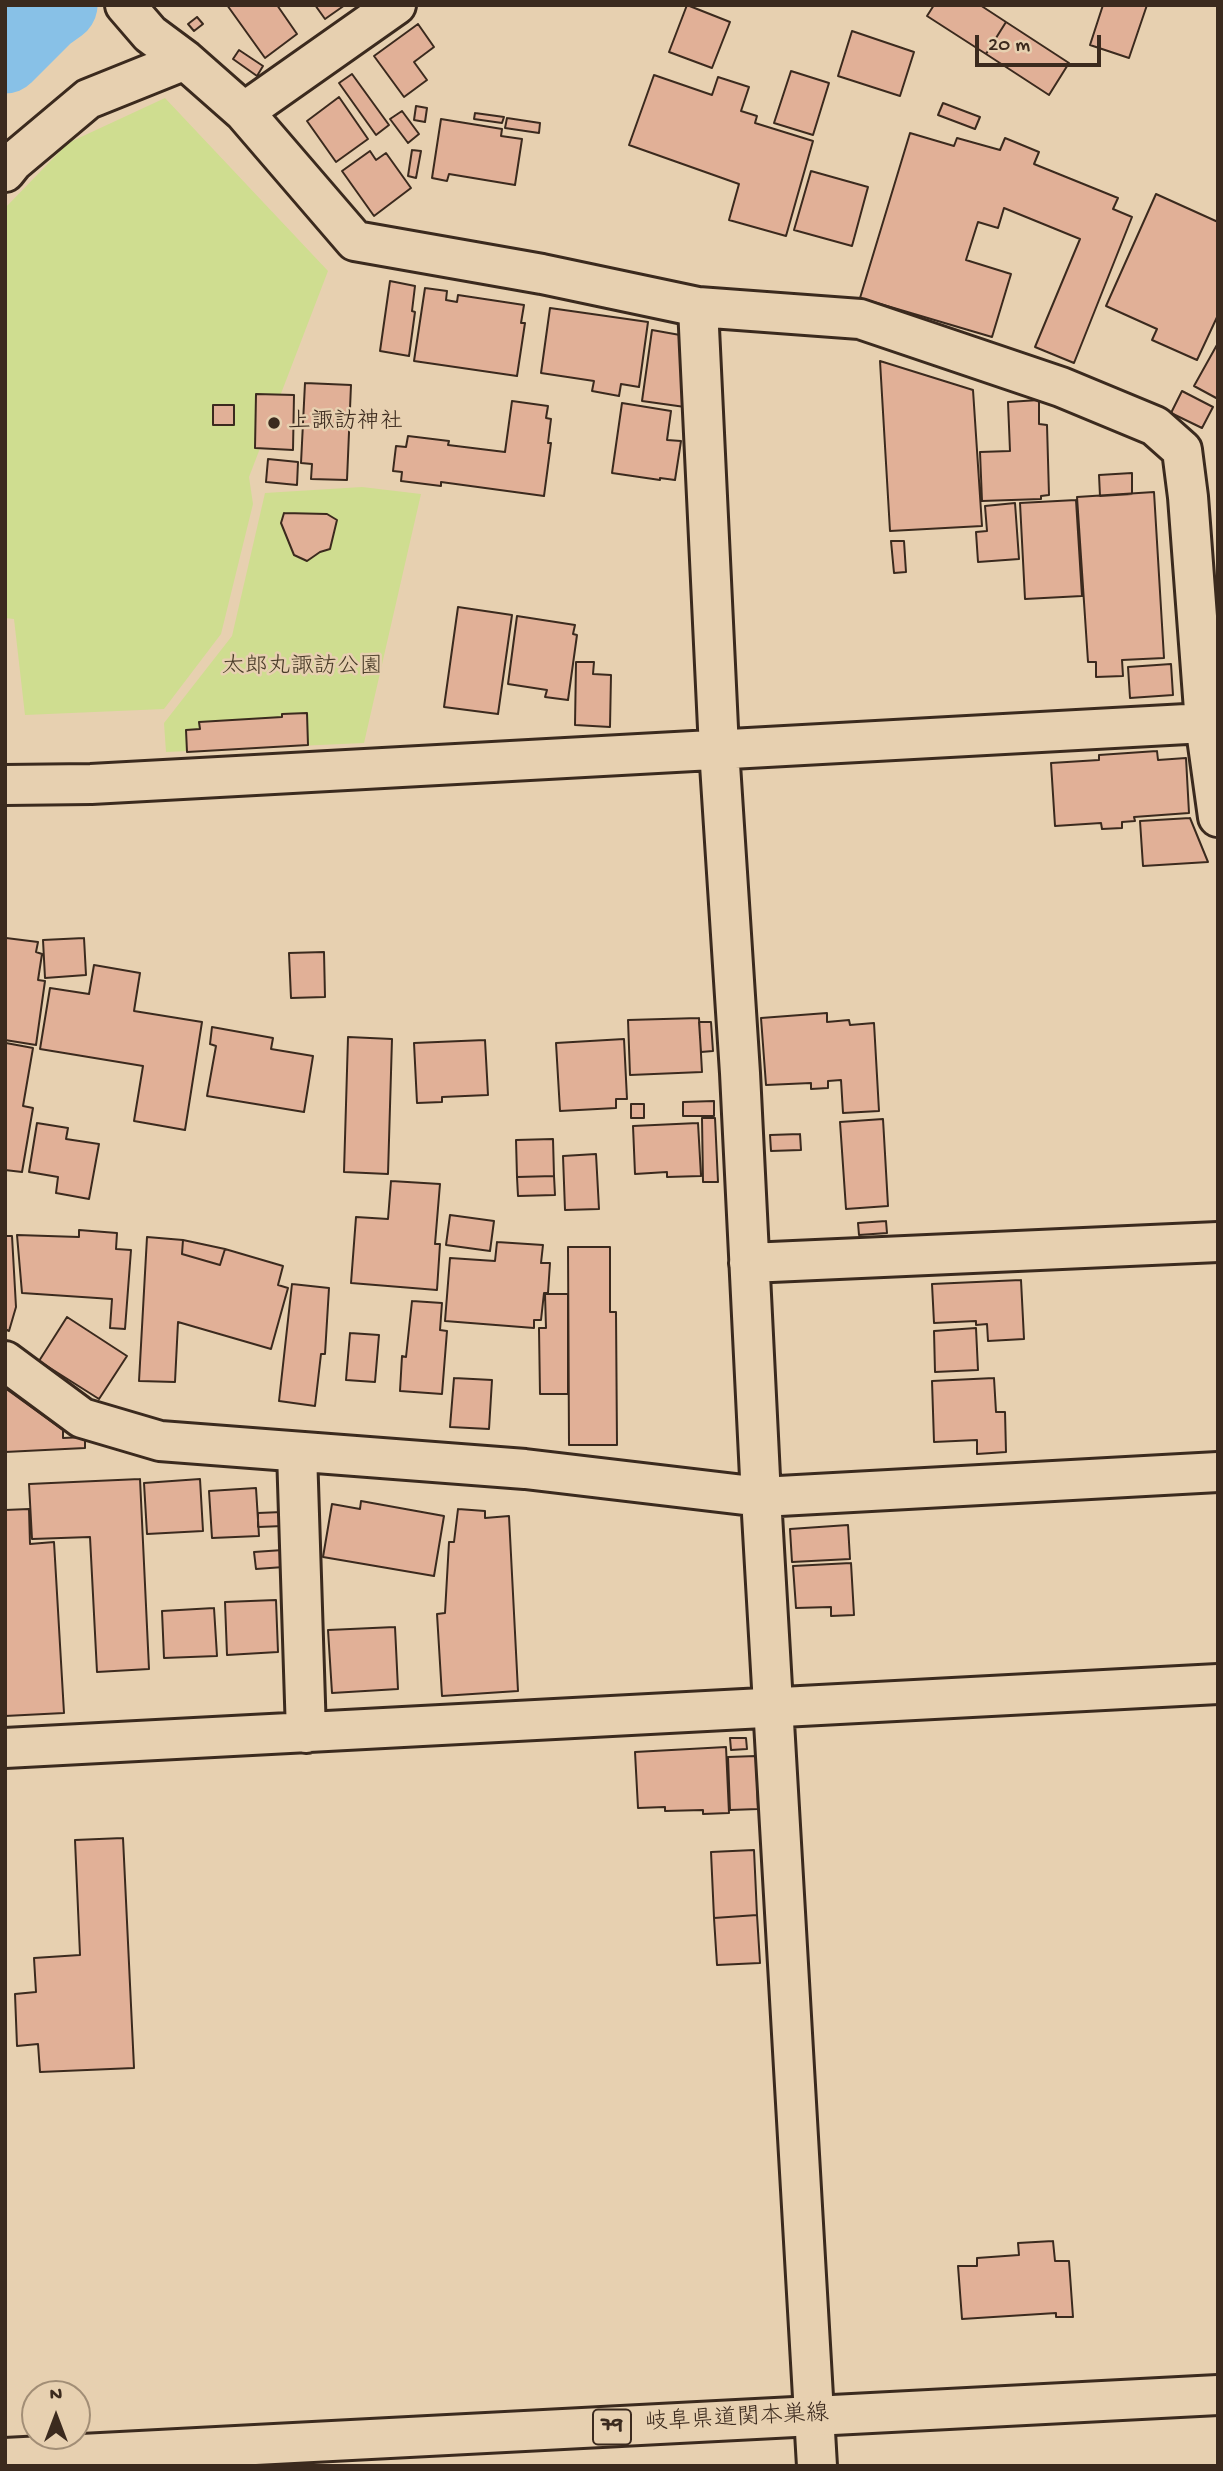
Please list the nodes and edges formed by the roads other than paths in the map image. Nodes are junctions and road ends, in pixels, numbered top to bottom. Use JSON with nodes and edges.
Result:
{"nodes":[{"id":1,"x":125,"y":5,"type":"edge"},
{"id":2,"x":396,"y":5,"type":"edge"},
{"id":3,"x":185,"y":60,"type":"junction"},
{"id":4,"x":244,"y":112,"type":"junction"},
{"id":5,"x":5,"y":172,"type":"edge"},
{"id":6,"x":698,"y":307,"type":"junction"},
{"id":7,"x":1205,"y":723,"type":"junction"},
{"id":8,"x":719,"y":749,"type":"junction"},
{"id":9,"x":5,"y":785,"type":"edge"},
{"id":10,"x":1218,"y":817,"type":"edge"},
{"id":11,"x":1218,"y":1242,"type":"edge"},
{"id":12,"x":749,"y":1263,"type":"junction"},
{"id":13,"x":5,"y":1361,"type":"edge"},
{"id":14,"x":297,"y":1452,"type":"junction"},
{"id":15,"x":1218,"y":1472,"type":"edge"},
{"id":16,"x":761,"y":1497,"type":"junction"},
{"id":17,"x":1218,"y":1684,"type":"edge"},
{"id":18,"x":774,"y":1708,"type":"junction"},
{"id":19,"x":306,"y":1733,"type":"junction"},
{"id":20,"x":5,"y":1748,"type":"edge"},
{"id":21,"x":1218,"y":2395,"type":"edge"},
{"id":22,"x":815,"y":2416,"type":"junction"},
{"id":23,"x":5,"y":2458,"type":"edge"},
{"id":24,"x":817,"y":2466,"type":"edge"}],
"edges":[{"from":1,"to":3,"type":"street"},
{"from":2,"to":4,"type":"street"},
{"from":3,"to":4,"type":"street"},
{"from":3,"to":5,"type":"street"},
{"from":4,"to":6,"type":"street"},
{"from":6,"to":7,"type":"street"},
{"from":6,"to":8,"type":"street"},
{"from":7,"to":8,"type":"street"},
{"from":7,"to":10,"type":"street"},
{"from":8,"to":9,"type":"street"},
{"from":8,"to":12,"type":"street"},
{"from":11,"to":12,"type":"street"},
{"from":12,"to":16,"type":"street"},
{"from":13,"to":14,"type":"street"},
{"from":14,"to":16,"type":"street"},
{"from":14,"to":19,"type":"street"},
{"from":15,"to":16,"type":"street"},
{"from":16,"to":18,"type":"street"},
{"from":17,"to":18,"type":"street"},
{"from":18,"to":19,"type":"street"},
{"from":18,"to":22,"type":"street"},
{"from":19,"to":20,"type":"street"},
{"from":21,"to":22,"type":"street","name":"岐阜県道関本巣線","number":"79"},
{"from":22,"to":23,"type":"street","name":"岐阜県道関本巣線","number":"79"},
{"from":22,"to":24,"type":"street"}]}
